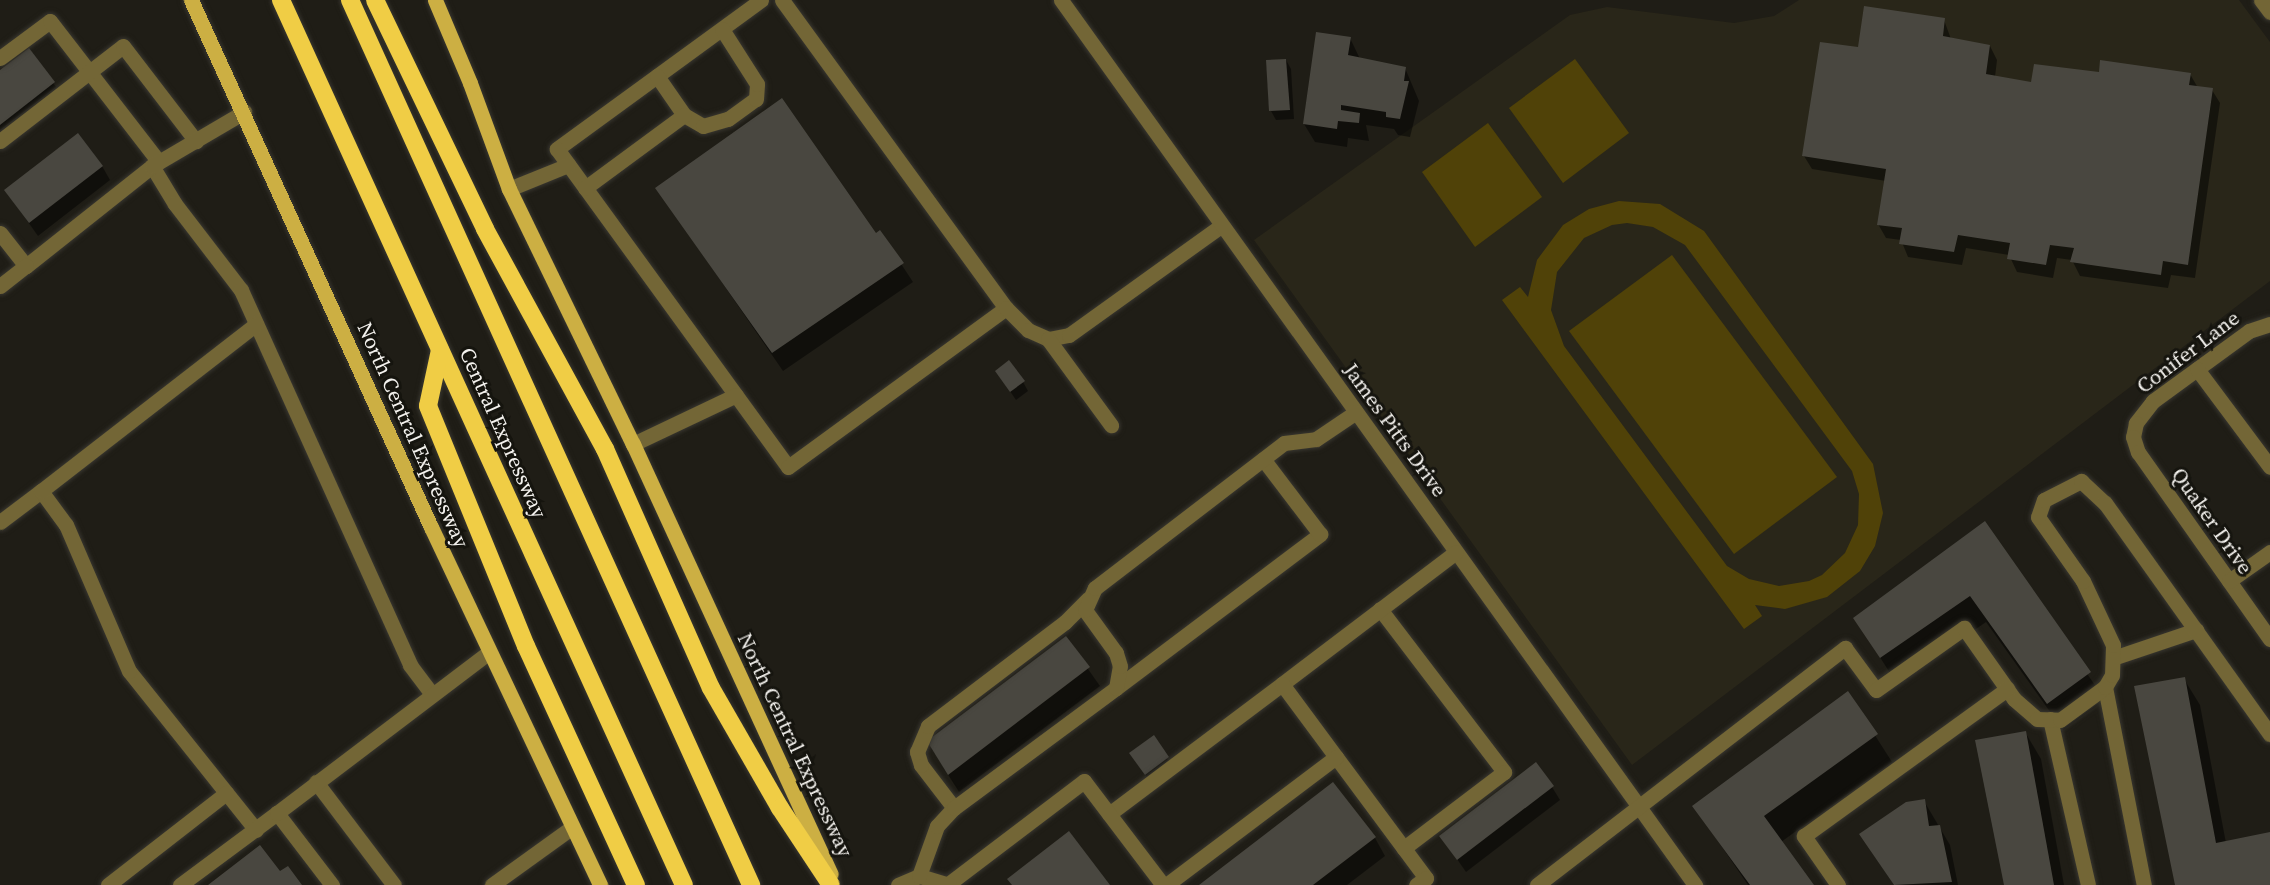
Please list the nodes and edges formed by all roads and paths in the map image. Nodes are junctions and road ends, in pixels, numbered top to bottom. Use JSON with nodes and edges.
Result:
{"nodes":[{"id":1,"x":191,"y":0,"type":"edge"},
{"id":2,"x":281,"y":0,"type":"edge"},
{"id":3,"x":350,"y":0,"type":"edge"},
{"id":4,"x":375,"y":0,"type":"edge"},
{"id":5,"x":435,"y":0,"type":"edge"},
{"id":6,"x":761,"y":0,"type":"edge"},
{"id":7,"x":782,"y":0,"type":"edge"},
{"id":8,"x":1061,"y":0,"type":"edge"},
{"id":9,"x":2261,"y":0,"type":"edge"},
{"id":10,"x":2270,"y":12,"type":"edge"},
{"id":11,"x":722,"y":29,"type":"junction"},
{"id":12,"x":0,"y":58,"type":"edge"},
{"id":13,"x":90,"y":73,"type":"junction"},
{"id":14,"x":657,"y":76,"type":"junction"},
{"id":15,"x":244,"y":112,"type":"junction"},
{"id":16,"x":684,"y":115,"type":"junction"},
{"id":17,"x":0,"y":141,"type":"edge"},
{"id":18,"x":196,"y":141,"type":"junction"},
{"id":19,"x":155,"y":164,"type":"junction"},
{"id":20,"x":568,"y":165,"type":"junction"},
{"id":21,"x":585,"y":188,"type":"junction"},
{"id":22,"x":509,"y":189,"type":"junction"},
{"id":23,"x":1222,"y":225,"type":"junction"},
{"id":24,"x":0,"y":233,"type":"edge"},
{"id":25,"x":26,"y":266,"type":"junction"},
{"id":26,"x":0,"y":286,"type":"edge"},
{"id":27,"x":1006,"y":308,"type":"junction"},
{"id":28,"x":256,"y":324,"type":"junction"},
{"id":29,"x":2270,"y":324,"type":"edge"},
{"id":30,"x":1047,"y":339,"type":"junction"},
{"id":31,"x":440,"y":350,"type":"junction"},
{"id":32,"x":2197,"y":369,"type":"junction"},
{"id":33,"x":736,"y":395,"type":"junction"},
{"id":34,"x":1356,"y":412,"type":"junction"},
{"id":35,"x":2136,"y":423,"type":"joint"},
{"id":36,"x":1111,"y":425,"type":"dead end"},
{"id":37,"x":633,"y":444,"type":"junction"},
{"id":38,"x":1263,"y":459,"type":"junction"},
{"id":39,"x":2270,"y":467,"type":"edge"},
{"id":40,"x":41,"y":491,"type":"junction"},
{"id":41,"x":0,"y":522,"type":"edge"},
{"id":42,"x":1456,"y":552,"type":"junction"},
{"id":43,"x":2270,"y":552,"type":"edge"},
{"id":44,"x":2229,"y":582,"type":"junction"},
{"id":45,"x":1088,"y":599,"type":"junction"},
{"id":46,"x":1380,"y":609,"type":"junction"},
{"id":47,"x":2196,"y":630,"type":"junction"},
{"id":48,"x":2270,"y":639,"type":"edge"},
{"id":49,"x":489,"y":652,"type":"junction"},
{"id":50,"x":2113,"y":657,"type":"junction"},
{"id":51,"x":1282,"y":684,"type":"junction"},
{"id":52,"x":2105,"y":687,"type":"junction"},
{"id":53,"x":1116,"y":688,"type":"junction"},
{"id":54,"x":2007,"y":689,"type":"junction"},
{"id":55,"x":431,"y":693,"type":"junction"},
{"id":56,"x":2050,"y":719,"type":"junction"},
{"id":57,"x":2270,"y":734,"type":"edge"},
{"id":58,"x":1336,"y":757,"type":"junction"},
{"id":59,"x":316,"y":782,"type":"junction"},
{"id":60,"x":226,"y":793,"type":"junction"},
{"id":61,"x":954,"y":807,"type":"junction"},
{"id":62,"x":1640,"y":807,"type":"junction"},
{"id":63,"x":277,"y":813,"type":"junction"},
{"id":64,"x":1109,"y":814,"type":"junction"},
{"id":65,"x":571,"y":828,"type":"junction"},
{"id":66,"x":256,"y":830,"type":"junction"},
{"id":67,"x":1404,"y":848,"type":"junction"},
{"id":68,"x":919,"y":876,"type":"junction"},
{"id":69,"x":108,"y":885,"type":"edge"},
{"id":70,"x":180,"y":885,"type":"edge"},
{"id":71,"x":332,"y":885,"type":"edge"},
{"id":72,"x":394,"y":885,"type":"edge"},
{"id":73,"x":492,"y":885,"type":"edge"},
{"id":74,"x":600,"y":885,"type":"edge"},
{"id":75,"x":636,"y":885,"type":"edge"},
{"id":76,"x":684,"y":885,"type":"edge"},
{"id":77,"x":751,"y":885,"type":"edge"},
{"id":78,"x":831,"y":885,"type":"edge"},
{"id":79,"x":836,"y":885,"type":"edge"},
{"id":80,"x":898,"y":885,"type":"edge"},
{"id":81,"x":947,"y":885,"type":"edge"},
{"id":82,"x":1164,"y":885,"type":"edge"},
{"id":83,"x":1416,"y":885,"type":"edge"},
{"id":84,"x":1537,"y":885,"type":"edge"},
{"id":85,"x":1695,"y":885,"type":"edge"},
{"id":86,"x":1838,"y":885,"type":"edge"},
{"id":87,"x":2088,"y":885,"type":"edge"},
{"id":88,"x":2144,"y":885,"type":"edge"}],
"edges":[{"from":1,"to":15,"type":"main road","name":"North Central Expressway"},
{"from":2,"to":31,"type":"highway","name":"Central Expressway"},
{"from":3,"to":77,"type":"highway","name":"Central Expressway"},
{"from":4,"to":78,"type":"highway"},
{"from":5,"to":22,"type":"main road","name":"North Central Expressway"},
{"from":6,"to":11,"type":"street"},
{"from":7,"to":27,"type":"street"},
{"from":8,"to":23,"type":"street","name":"James Pitts Drive"},
{"from":9,"to":10,"type":"street"},
{"from":11,"to":14,"type":"street"},
{"from":11,"to":16,"type":"street"},
{"from":12,"to":13,"type":"street"},
{"from":13,"to":17,"type":"street"},
{"from":13,"to":18,"type":"street"},
{"from":13,"to":19,"type":"street"},
{"from":14,"to":16,"type":"street"},
{"from":14,"to":20,"type":"street"},
{"from":15,"to":18,"type":"street"},
{"from":15,"to":49,"type":"main road","name":"North Central Expressway"},
{"from":16,"to":21,"type":"street"},
{"from":18,"to":19,"type":"street"},
{"from":19,"to":25,"type":"street"},
{"from":19,"to":28,"type":"street"},
{"from":20,"to":21,"type":"street"},
{"from":20,"to":22,"type":"street"},
{"from":21,"to":33,"type":"street"},
{"from":22,"to":37,"type":"main road","name":"North Central Expressway"},
{"from":23,"to":30,"type":"street"},
{"from":23,"to":34,"type":"street","name":"James Pitts Drive"},
{"from":24,"to":25,"type":"street"},
{"from":25,"to":26,"type":"street"},
{"from":27,"to":30,"type":"street"},
{"from":27,"to":33,"type":"street"},
{"from":28,"to":40,"type":"street"},
{"from":28,"to":55,"type":"street"},
{"from":29,"to":32,"type":"street","name":"Conifer Lane"},
{"from":30,"to":36,"type":"street"},
{"from":31,"to":75,"type":"highway"},
{"from":31,"to":76,"type":"highway","name":"Central Expressway"},
{"from":32,"to":35,"type":"street","name":"Conifer Lane"},
{"from":32,"to":39,"type":"street"},
{"from":33,"to":37,"type":"street"},
{"from":34,"to":38,"type":"street"},
{"from":34,"to":42,"type":"street","name":"James Pitts Drive"},
{"from":35,"to":44,"type":"street","name":"Quaker Drive"},
{"from":37,"to":79,"type":"main road","name":"North Central Expressway"},
{"from":38,"to":45,"type":"street"},
{"from":38,"to":53,"type":"street"},
{"from":40,"to":41,"type":"street"},
{"from":40,"to":60,"type":"street"},
{"from":42,"to":46,"type":"street"},
{"from":42,"to":62,"type":"street","name":"James Pitts Drive"},
{"from":43,"to":44,"type":"street"},
{"from":44,"to":48,"type":"street","name":"Quaker Drive"},
{"from":45,"to":53,"type":"street"},
{"from":45,"to":61,"type":"street"},
{"from":46,"to":51,"type":"street"},
{"from":46,"to":67,"type":"street"},
{"from":47,"to":50,"type":"street"},
{"from":47,"to":50,"type":"street"},
{"from":47,"to":57,"type":"street"},
{"from":49,"to":55,"type":"street"},
{"from":49,"to":65,"type":"main road","name":"North Central Expressway"},
{"from":50,"to":52,"type":"street"},
{"from":51,"to":58,"type":"street"},
{"from":51,"to":64,"type":"street"},
{"from":52,"to":56,"type":"street"},
{"from":52,"to":88,"type":"street"},
{"from":53,"to":61,"type":"street"},
{"from":54,"to":56,"type":"street"},
{"from":54,"to":62,"type":"street"},
{"from":54,"to":86,"type":"street"},
{"from":55,"to":59,"type":"street"},
{"from":56,"to":87,"type":"street"},
{"from":58,"to":67,"type":"street"},
{"from":58,"to":82,"type":"street"},
{"from":59,"to":63,"type":"street"},
{"from":59,"to":72,"type":"street"},
{"from":60,"to":66,"type":"street"},
{"from":60,"to":69,"type":"street"},
{"from":61,"to":68,"type":"street"},
{"from":62,"to":84,"type":"street"},
{"from":62,"to":85,"type":"street","name":"James Pitts Drive"},
{"from":63,"to":66,"type":"street"},
{"from":63,"to":71,"type":"street"},
{"from":64,"to":81,"type":"street"},
{"from":64,"to":82,"type":"street"},
{"from":65,"to":73,"type":"street"},
{"from":65,"to":74,"type":"main road","name":"North Central Expressway"},
{"from":66,"to":70,"type":"street"},
{"from":67,"to":83,"type":"street"},
{"from":68,"to":80,"type":"street"},
{"from":68,"to":81,"type":"street"}]}
